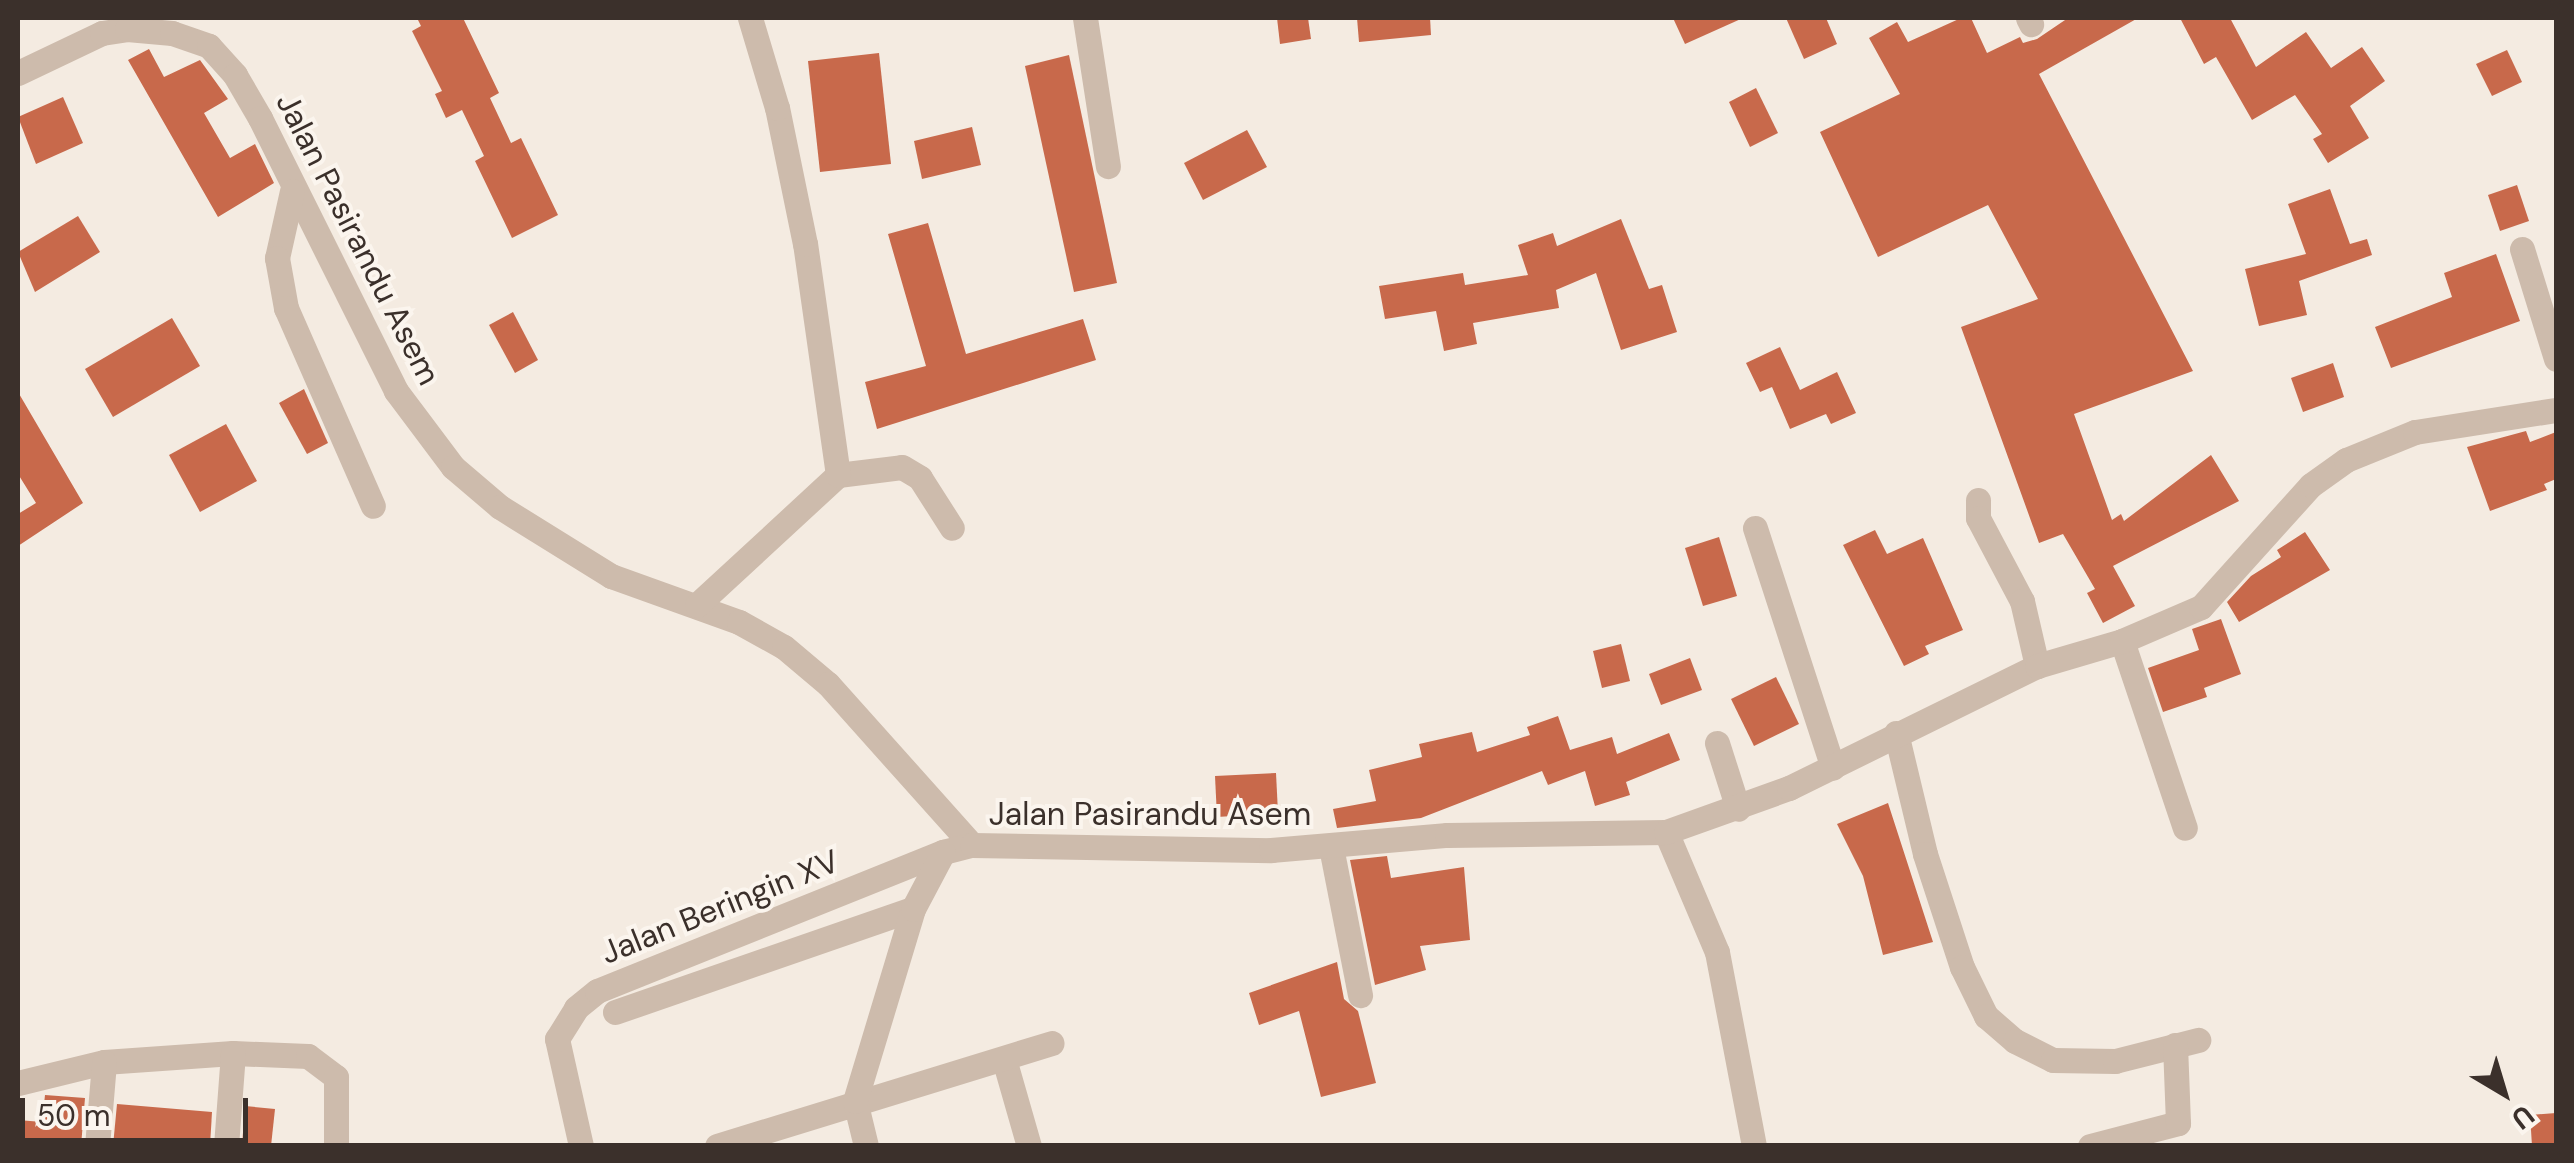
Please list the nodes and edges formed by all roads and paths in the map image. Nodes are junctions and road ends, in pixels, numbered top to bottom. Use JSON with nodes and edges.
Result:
{"nodes":[{"id":1,"x":750,"y":18,"type":"edge"},
{"id":2,"x":1084,"y":18,"type":"edge"},
{"id":3,"x":18,"y":72,"type":"edge"},
{"id":4,"x":1108,"y":166,"type":"dead end"},
{"id":5,"x":292,"y":192,"type":"junction"},
{"id":6,"x":2522,"y":249,"type":"dead end"},
{"id":7,"x":2556,"y":360,"type":"edge"},
{"id":8,"x":2556,"y":410,"type":"edge"},
{"id":9,"x":838,"y":474,"type":"junction"},
{"id":10,"x":1978,"y":500,"type":"dead end"},
{"id":11,"x":373,"y":506,"type":"dead end"},
{"id":12,"x":952,"y":528,"type":"dead end"},
{"id":13,"x":1755,"y":528,"type":"dead end"},
{"id":14,"x":697,"y":606,"type":"junction"},
{"id":15,"x":2122,"y":641,"type":"junction"},
{"id":16,"x":2037,"y":666,"type":"junction"},
{"id":17,"x":1896,"y":734,"type":"junction"},
{"id":18,"x":1717,"y":742,"type":"dead end"},
{"id":19,"x":1833,"y":768,"type":"junction"},
{"id":20,"x":1738,"y":809,"type":"junction"},
{"id":21,"x":2186,"y":828,"type":"dead end"},
{"id":22,"x":1666,"y":832,"type":"junction"},
{"id":23,"x":972,"y":845,"type":"junction"},
{"id":24,"x":1331,"y":848,"type":"junction"},
{"id":25,"x":943,"y":852,"type":"junction"},
{"id":26,"x":914,"y":909,"type":"junction"},
{"id":27,"x":1360,"y":995,"type":"dead end"},
{"id":28,"x":615,"y":1012,"type":"dead end"},
{"id":29,"x":1052,"y":1043,"type":"dead end"},
{"id":30,"x":233,"y":1053,"type":"junction"},
{"id":31,"x":1004,"y":1059,"type":"junction"},
{"id":32,"x":104,"y":1062,"type":"junction"},
{"id":33,"x":18,"y":1083,"type":"edge"},
{"id":34,"x":855,"y":1101,"type":"junction"},
{"id":35,"x":719,"y":1145,"type":"edge"},
{"id":36,"x":97,"y":1146,"type":"edge"},
{"id":37,"x":226,"y":1146,"type":"edge"},
{"id":38,"x":336,"y":1146,"type":"edge"},
{"id":39,"x":581,"y":1146,"type":"edge"},
{"id":40,"x":866,"y":1146,"type":"edge"},
{"id":41,"x":1029,"y":1146,"type":"edge"},
{"id":42,"x":1754,"y":1146,"type":"edge"},
{"id":43,"x":2090,"y":1146,"type":"edge"}],
"edges":[{"from":1,"to":9,"type":"street"},
{"from":2,"to":4,"type":"street"},
{"from":3,"to":5,"type":"street","name":"Jalan Pasirandu Asem"},
{"from":5,"to":11,"type":"street"},
{"from":5,"to":14,"type":"street","name":"Jalan Pasirandu Asem"},
{"from":6,"to":7,"type":"street"},
{"from":8,"to":15,"type":"street","name":"Jalan Pasirandu Asem"},
{"from":9,"to":12,"type":"street"},
{"from":9,"to":14,"type":"street"},
{"from":10,"to":16,"type":"street"},
{"from":13,"to":19,"type":"street"},
{"from":14,"to":23,"type":"street","name":"Jalan Pasirandu Asem"},
{"from":15,"to":16,"type":"street","name":"Jalan Pasirandu Asem"},
{"from":15,"to":21,"type":"street"},
{"from":16,"to":17,"type":"street","name":"Jalan Pasirandu Asem"},
{"from":17,"to":19,"type":"street","name":"Jalan Pasirandu Asem"},
{"from":17,"to":43,"type":"street"},
{"from":18,"to":20,"type":"street"},
{"from":19,"to":20,"type":"street","name":"Jalan Pasirandu Asem"},
{"from":20,"to":22,"type":"street","name":"Jalan Pasirandu Asem"},
{"from":22,"to":24,"type":"street","name":"Jalan Pasirandu Asem"},
{"from":22,"to":42,"type":"street"},
{"from":23,"to":24,"type":"street","name":"Jalan Pasirandu Asem"},
{"from":23,"to":25,"type":"street","name":"Jalan Beringin XV"},
{"from":24,"to":27,"type":"street"},
{"from":25,"to":26,"type":"street"},
{"from":25,"to":39,"type":"street","name":"Jalan Beringin XV"},
{"from":26,"to":28,"type":"street"},
{"from":26,"to":34,"type":"street"},
{"from":29,"to":31,"type":"street"},
{"from":30,"to":32,"type":"street"},
{"from":30,"to":37,"type":"street"},
{"from":30,"to":38,"type":"street"},
{"from":31,"to":34,"type":"street"},
{"from":31,"to":41,"type":"street"},
{"from":32,"to":33,"type":"street"},
{"from":32,"to":36,"type":"street"},
{"from":34,"to":35,"type":"street"},
{"from":34,"to":40,"type":"street"}]}
